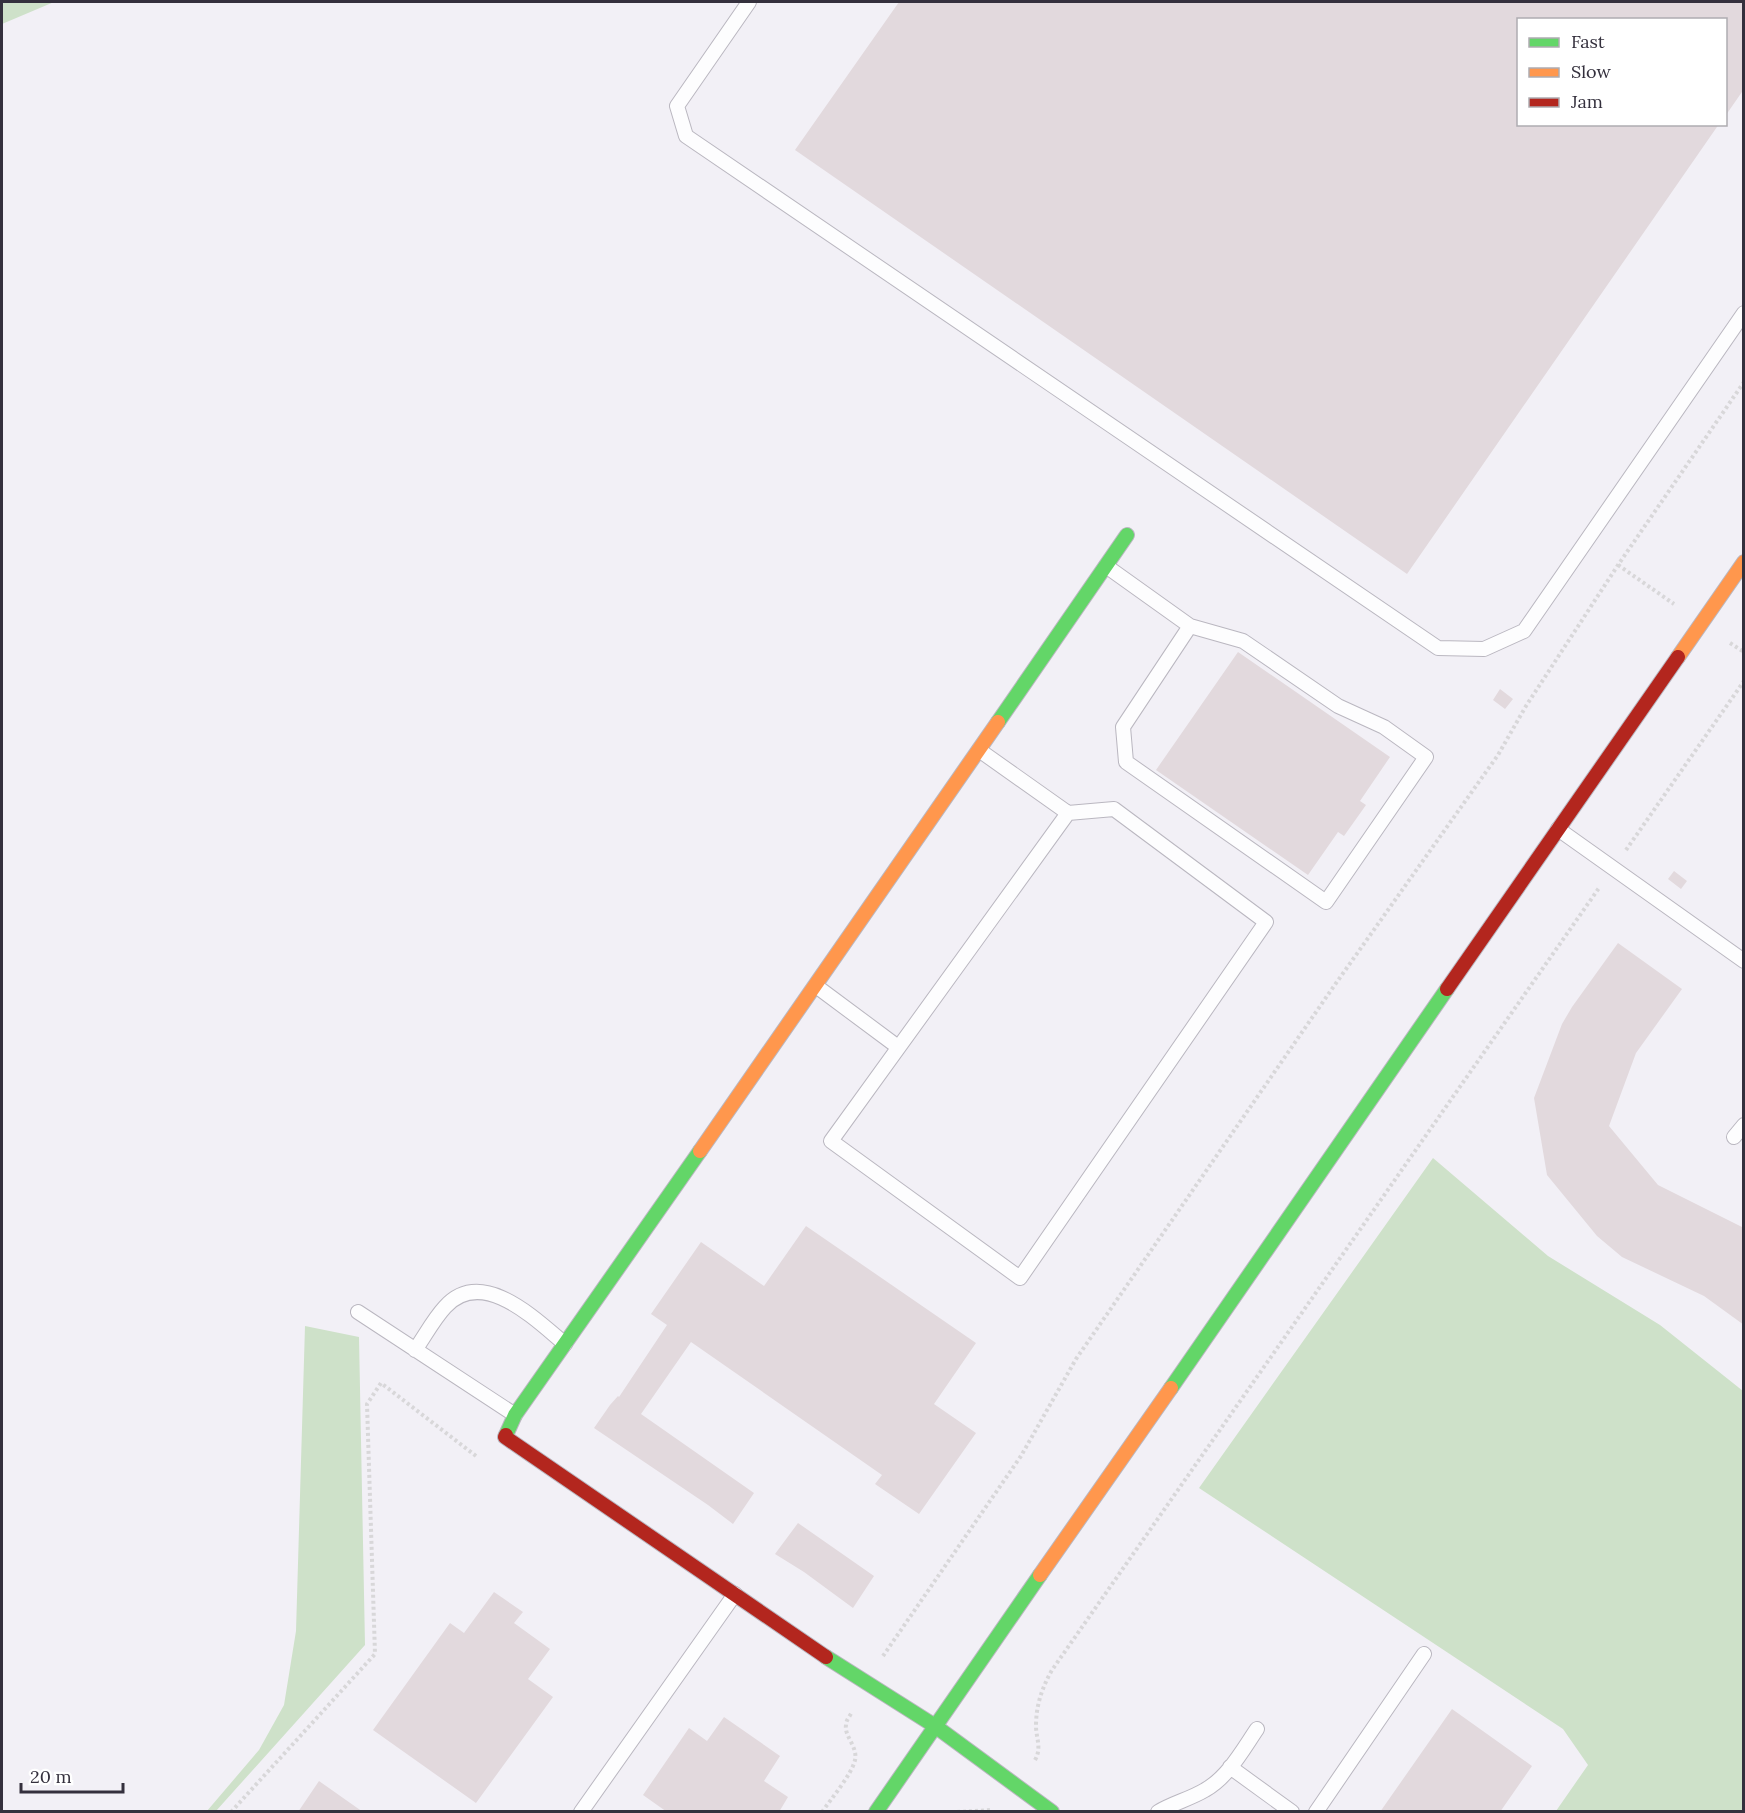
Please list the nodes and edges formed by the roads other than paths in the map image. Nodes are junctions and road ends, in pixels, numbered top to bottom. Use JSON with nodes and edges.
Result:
{"nodes":[{"id":1,"x":749,"y":2,"type":"edge"},
{"id":2,"x":1743,"y":313,"type":"edge"},
{"id":3,"x":1127,"y":535,"type":"dead end"},
{"id":4,"x":1743,"y":562,"type":"edge"},
{"id":5,"x":1106,"y":567,"type":"junction"},
{"id":6,"x":1190,"y":626,"type":"junction"},
{"id":7,"x":980,"y":750,"type":"junction"},
{"id":8,"x":1068,"y":813,"type":"junction"},
{"id":9,"x":1558,"y":829,"type":"junction"},
{"id":10,"x":1743,"y":961,"type":"edge"},
{"id":11,"x":816,"y":986,"type":"junction"},
{"id":12,"x":898,"y":1047,"type":"junction"},
{"id":13,"x":1743,"y":1125,"type":"edge"},
{"id":14,"x":1734,"y":1137,"type":"dead end"},
{"id":15,"x":358,"y":1312,"type":"dead end"},
{"id":16,"x":565,"y":1344,"type":"junction"},
{"id":17,"x":415,"y":1350,"type":"junction"},
{"id":18,"x":515,"y":1415,"type":"junction"},
{"id":19,"x":735,"y":1594,"type":"junction"},
{"id":20,"x":1424,"y":1654,"type":"dead end"},
{"id":21,"x":935,"y":1726,"type":"junction"},
{"id":22,"x":1257,"y":1730,"type":"dead end"},
{"id":23,"x":1230,"y":1767,"type":"junction"},
{"id":24,"x":581,"y":1812,"type":"edge"},
{"id":25,"x":876,"y":1812,"type":"edge"},
{"id":26,"x":1052,"y":1812,"type":"edge"},
{"id":27,"x":1158,"y":1812,"type":"edge"},
{"id":28,"x":1292,"y":1812,"type":"edge"},
{"id":29,"x":1316,"y":1812,"type":"edge"}],
"edges":[{"from":1,"to":2,"type":"lane"},
{"from":3,"to":5,"type":"street"},
{"from":4,"to":9,"type":"street"},
{"from":5,"to":6,"type":"lane"},
{"from":5,"to":7,"type":"street"},
{"from":6,"to":6,"type":"lane"},
{"from":7,"to":8,"type":"lane"},
{"from":7,"to":11,"type":"street"},
{"from":8,"to":12,"type":"lane"},
{"from":8,"to":12,"type":"lane"},
{"from":9,"to":10,"type":"lane"},
{"from":9,"to":21,"type":"street"},
{"from":11,"to":12,"type":"lane"},
{"from":11,"to":16,"type":"street"},
{"from":13,"to":14,"type":"lane"},
{"from":15,"to":17,"type":"lane"},
{"from":16,"to":17,"type":"lane"},
{"from":16,"to":18,"type":"street"},
{"from":17,"to":18,"type":"lane"},
{"from":18,"to":19,"type":"street"},
{"from":19,"to":21,"type":"street"},
{"from":19,"to":24,"type":"lane"},
{"from":20,"to":29,"type":"lane"},
{"from":21,"to":25,"type":"street"},
{"from":21,"to":26,"type":"street"},
{"from":22,"to":23,"type":"lane"},
{"from":23,"to":27,"type":"lane"},
{"from":23,"to":28,"type":"lane"}]}
